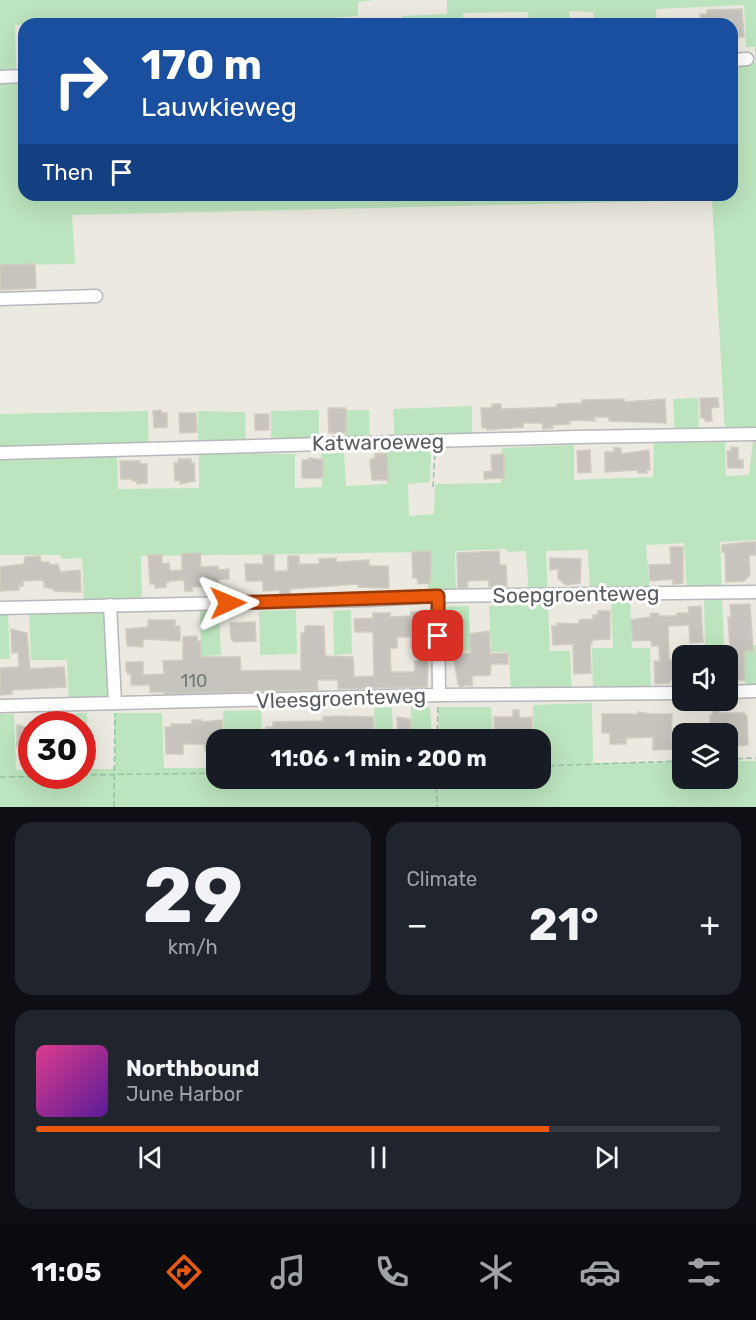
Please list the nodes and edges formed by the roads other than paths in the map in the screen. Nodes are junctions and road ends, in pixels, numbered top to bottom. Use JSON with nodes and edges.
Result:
{"nodes":[{"id":1,"x":747,"y":59,"type":"dead end"},
{"id":2,"x":738,"y":60,"type":"edge"},
{"id":3,"x":18,"y":76,"type":"edge"},
{"id":4,"x":0,"y":77,"type":"edge"},
{"id":5,"x":96,"y":296,"type":"dead end"},
{"id":6,"x":0,"y":299,"type":"edge"},
{"id":7,"x":756,"y":434,"type":"edge"},
{"id":8,"x":0,"y":453,"type":"edge"},
{"id":9,"x":756,"y":592,"type":"edge"},
{"id":10,"x":438,"y":596,"type":"junction"},
{"id":11,"x":110,"y":605,"type":"junction"},
{"id":12,"x":0,"y":608,"type":"edge"},
{"id":13,"x":756,"y":691,"type":"edge"},
{"id":14,"x":738,"y":692,"type":"edge"},
{"id":15,"x":672,"y":693,"type":"edge"},
{"id":16,"x":439,"y":695,"type":"junction"},
{"id":17,"x":115,"y":703,"type":"junction"},
{"id":18,"x":0,"y":706,"type":"edge"}],
"edges":[{"from":1,"to":2,"type":"street"},
{"from":3,"to":4,"type":"street"},
{"from":5,"to":6,"type":"street"},
{"from":7,"to":8,"type":"street","name":"Katwaroeweg"},
{"from":9,"to":10,"type":"street","name":"Soepgroenteweg"},
{"from":10,"to":11,"type":"street","name":"Soepgroenteweg"},
{"from":10,"to":16,"type":"street"},
{"from":11,"to":12,"type":"street","name":"Soepgroenteweg"},
{"from":11,"to":17,"type":"street"},
{"from":13,"to":14,"type":"street"},
{"from":15,"to":16,"type":"street","name":"Vleesgroenteweg"},
{"from":16,"to":17,"type":"street","name":"Vleesgroenteweg"},
{"from":17,"to":18,"type":"street","name":"Vleesgroenteweg"}]}
